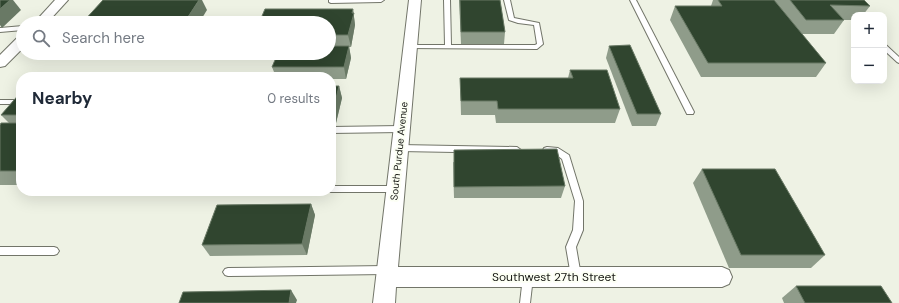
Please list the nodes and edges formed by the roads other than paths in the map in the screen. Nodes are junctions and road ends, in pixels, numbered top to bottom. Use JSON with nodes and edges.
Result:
{"nodes":[{"id":1,"x":62,"y":0,"type":"edge"},
{"id":2,"x":382,"y":0,"type":"edge"},
{"id":3,"x":414,"y":0,"type":"edge"},
{"id":4,"x":447,"y":0,"type":"edge"},
{"id":5,"x":507,"y":0,"type":"edge"},
{"id":6,"x":633,"y":0,"type":"edge"},
{"id":7,"x":331,"y":1,"type":"dead end"},
{"id":8,"x":47,"y":16,"type":"edge"},
{"id":9,"x":16,"y":29,"type":"edge"},
{"id":10,"x":0,"y":30,"type":"edge"},
{"id":11,"x":16,"y":47,"type":"edge"},
{"id":12,"x":410,"y":47,"type":"junction"},
{"id":13,"x":448,"y":47,"type":"junction"},
{"id":14,"x":886,"y":48,"type":"edge"},
{"id":15,"x":899,"y":61,"type":"edge"},
{"id":16,"x":0,"y":63,"type":"edge"},
{"id":17,"x":0,"y":102,"type":"edge"},
{"id":18,"x":16,"y":102,"type":"edge"},
{"id":19,"x":690,"y":112,"type":"dead end"},
{"id":20,"x":402,"y":129,"type":"junction"},
{"id":21,"x":336,"y":130,"type":"edge"},
{"id":22,"x":400,"y":148,"type":"junction"},
{"id":23,"x":525,"y":150,"type":"edge"},
{"id":24,"x":540,"y":150,"type":"edge"},
{"id":25,"x":336,"y":189,"type":"edge"},
{"id":26,"x":395,"y":189,"type":"junction"},
{"id":27,"x":0,"y":251,"type":"edge"},
{"id":28,"x":54,"y":251,"type":"dead end"},
{"id":29,"x":228,"y":272,"type":"dead end"},
{"id":30,"x":387,"y":274,"type":"junction"},
{"id":31,"x":528,"y":277,"type":"junction"},
{"id":32,"x":576,"y":277,"type":"junction"},
{"id":33,"x":722,"y":277,"type":"dead end"},
{"id":34,"x":384,"y":303,"type":"edge"},
{"id":35,"x":525,"y":303,"type":"edge"}],
"edges":[{"from":1,"to":8,"type":"street"},
{"from":2,"to":7,"type":"lane"},
{"from":3,"to":12,"type":"street","name":"South Purdue Avenue"},
{"from":4,"to":13,"type":"lane"},
{"from":5,"to":13,"type":"lane"},
{"from":6,"to":19,"type":"lane"},
{"from":9,"to":10,"type":"lane"},
{"from":11,"to":16,"type":"street"},
{"from":12,"to":13,"type":"lane"},
{"from":12,"to":20,"type":"street","name":"South Purdue Avenue"},
{"from":14,"to":15,"type":"lane"},
{"from":17,"to":18,"type":"lane"},
{"from":20,"to":21,"type":"lane"},
{"from":20,"to":22,"type":"street","name":"South Purdue Avenue"},
{"from":22,"to":23,"type":"lane"},
{"from":22,"to":26,"type":"street","name":"South Purdue Avenue"},
{"from":24,"to":32,"type":"lane"},
{"from":25,"to":26,"type":"lane"},
{"from":26,"to":30,"type":"street","name":"South Purdue Avenue"},
{"from":27,"to":28,"type":"lane"},
{"from":29,"to":30,"type":"lane"},
{"from":30,"to":31,"type":"street","name":"Southwest 27th Street"},
{"from":30,"to":34,"type":"street","name":"South Purdue Avenue"},
{"from":31,"to":32,"type":"street","name":"Southwest 27th Street"},
{"from":31,"to":35,"type":"lane"},
{"from":32,"to":33,"type":"street","name":"Southwest 27th Street"}]}
